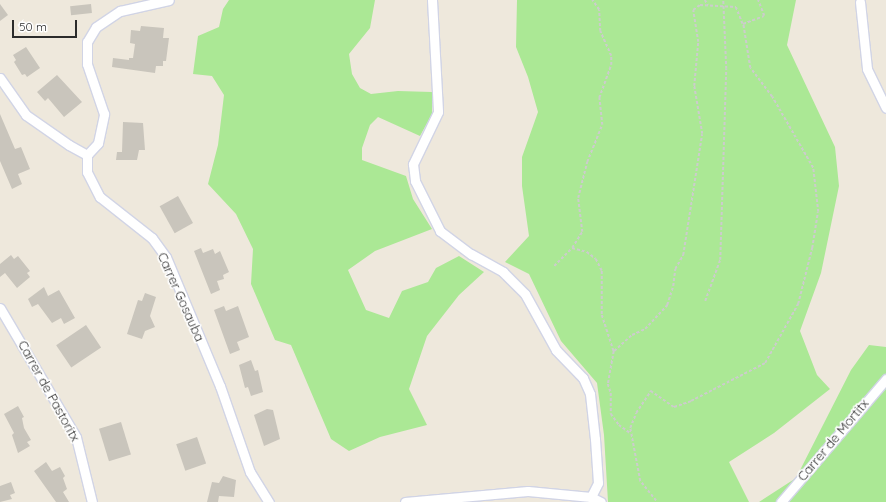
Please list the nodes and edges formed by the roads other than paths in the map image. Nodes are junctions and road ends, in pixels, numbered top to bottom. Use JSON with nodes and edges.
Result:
{"nodes":[{"id":1,"x":169,"y":0,"type":"edge"},
{"id":2,"x":432,"y":0,"type":"edge"},
{"id":3,"x":860,"y":2,"type":"dead end"},
{"id":4,"x":0,"y":78,"type":"edge"},
{"id":5,"x":886,"y":108,"type":"edge"},
{"id":6,"x":87,"y":155,"type":"junction"},
{"id":7,"x":0,"y":308,"type":"edge"},
{"id":8,"x":886,"y":379,"type":"edge"},
{"id":9,"x":591,"y":497,"type":"junction"},
{"id":10,"x":92,"y":502,"type":"edge"},
{"id":11,"x":269,"y":502,"type":"edge"},
{"id":12,"x":405,"y":502,"type":"edge"},
{"id":13,"x":601,"y":502,"type":"edge"},
{"id":14,"x":781,"y":502,"type":"edge"}],
"edges":[{"from":1,"to":6,"type":"street"},
{"from":2,"to":9,"type":"street"},
{"from":3,"to":5,"type":"street"},
{"from":4,"to":6,"type":"street"},
{"from":6,"to":11,"type":"street","name":"Carrer Gosauba"},
{"from":7,"to":10,"type":"street","name":"Carrer de Pastoritx"},
{"from":8,"to":14,"type":"street","name":"Carrer de Mortitx"},
{"from":9,"to":12,"type":"street"},
{"from":9,"to":13,"type":"street"}]}
